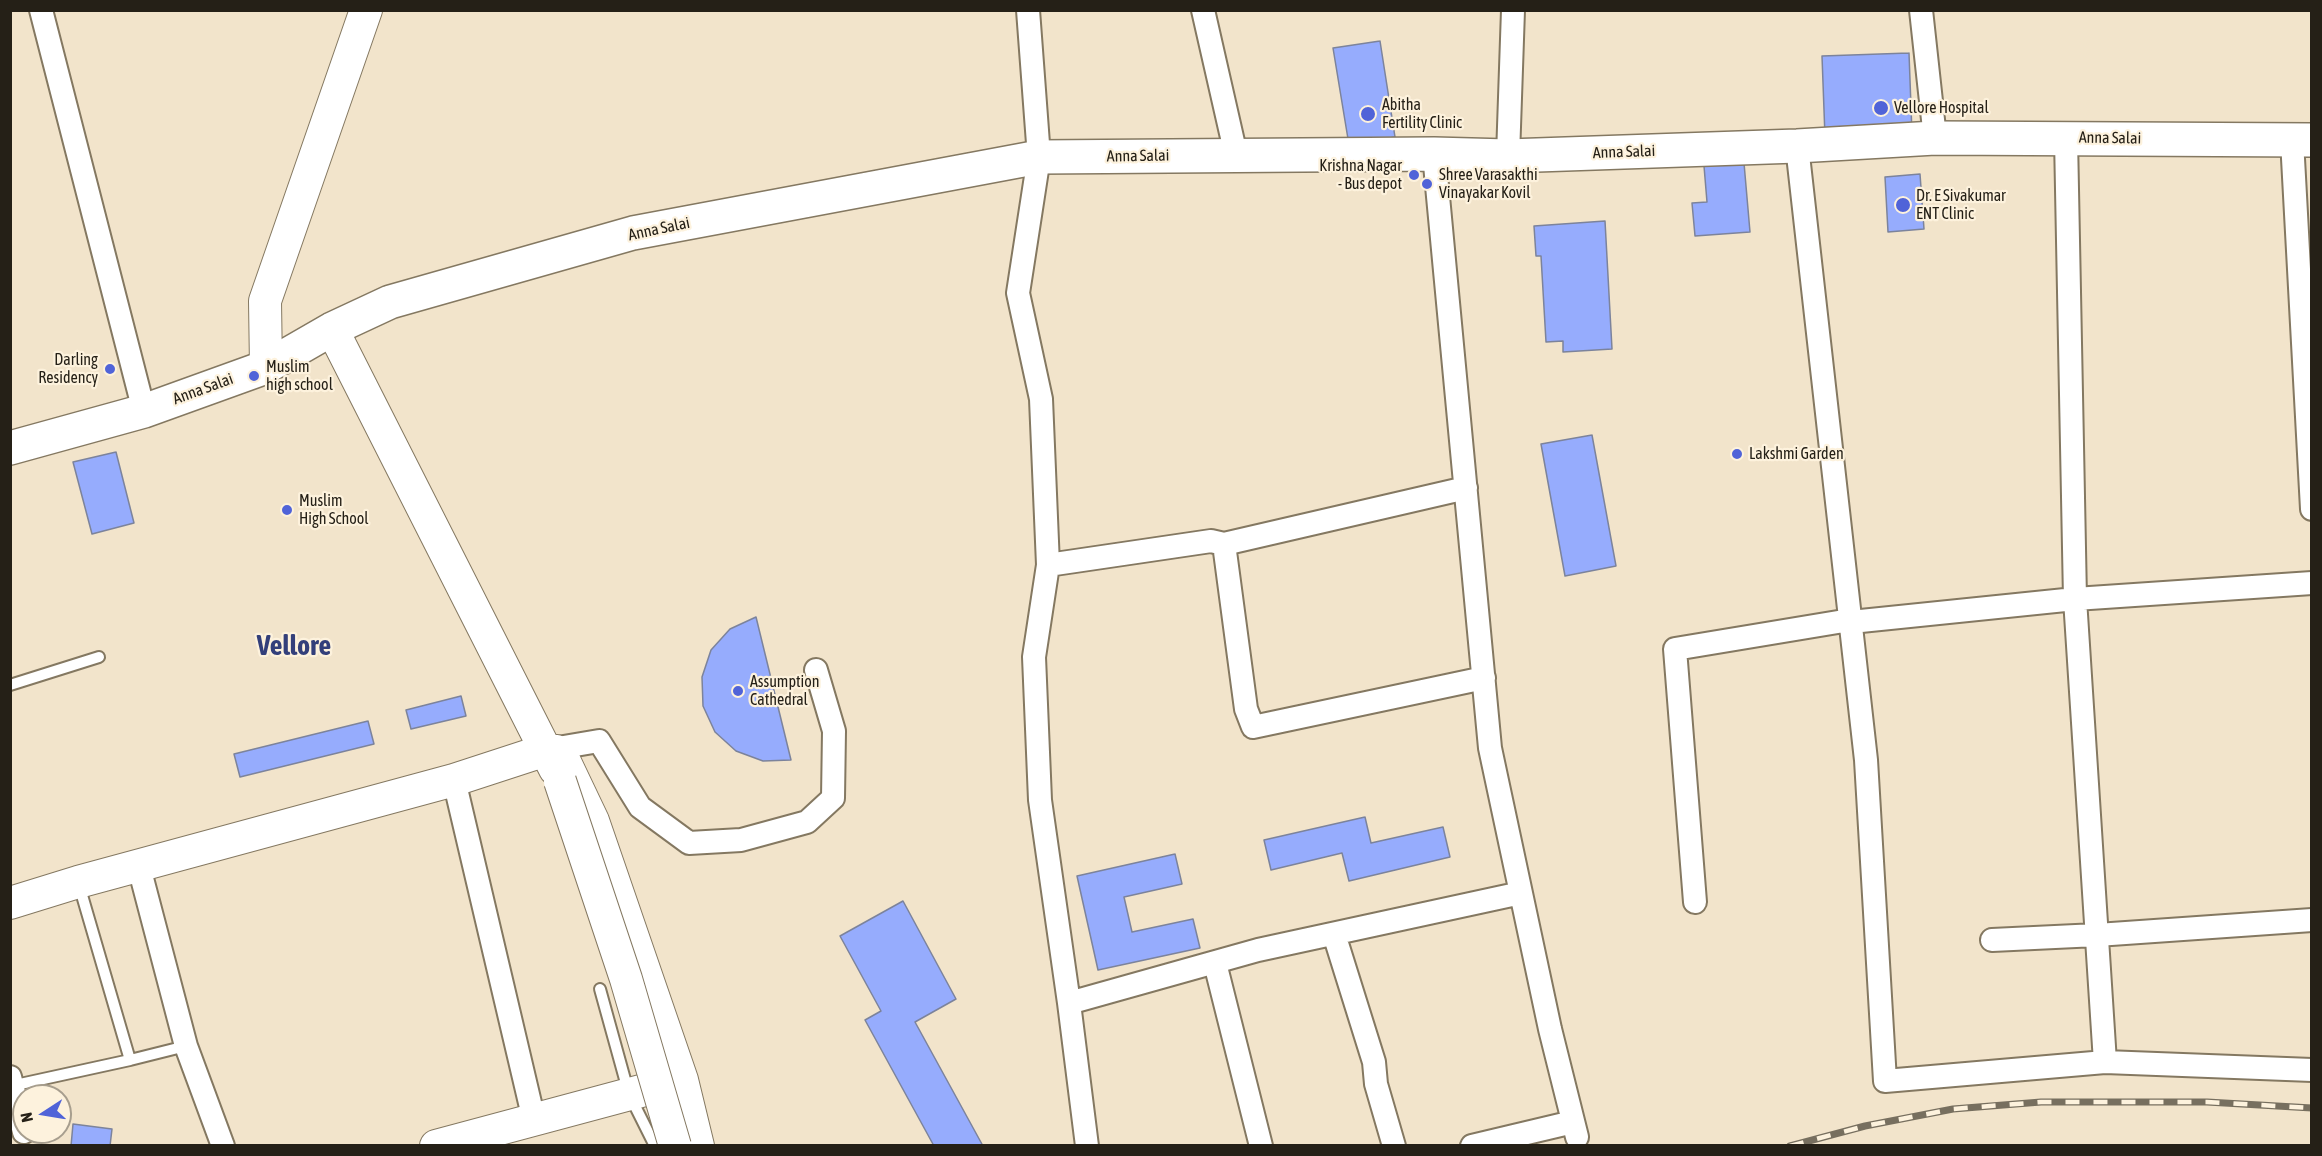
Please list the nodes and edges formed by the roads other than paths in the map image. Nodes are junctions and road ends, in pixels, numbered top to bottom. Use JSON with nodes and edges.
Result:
{"nodes":[{"id":1,"x":41,"y":10,"type":"edge"},
{"id":2,"x":366,"y":10,"type":"edge"},
{"id":3,"x":1028,"y":10,"type":"edge"},
{"id":4,"x":1203,"y":10,"type":"edge"},
{"id":5,"x":1513,"y":10,"type":"edge"},
{"id":6,"x":1921,"y":10,"type":"edge"},
{"id":7,"x":1935,"y":138,"type":"junction"},
{"id":8,"x":2066,"y":138,"type":"junction"},
{"id":9,"x":2302,"y":140,"type":"edge"},
{"id":10,"x":1797,"y":146,"type":"junction"},
{"id":11,"x":1434,"y":154,"type":"junction"},
{"id":12,"x":1236,"y":155,"type":"junction"},
{"id":13,"x":1508,"y":156,"type":"junction"},
{"id":14,"x":1039,"y":157,"type":"junction"},
{"id":15,"x":332,"y":329,"type":"junction"},
{"id":16,"x":266,"y":367,"type":"junction"},
{"id":17,"x":144,"y":411,"type":"junction"},
{"id":18,"x":10,"y":448,"type":"edge"},
{"id":19,"x":1466,"y":488,"type":"junction"},
{"id":20,"x":2312,"y":509,"type":"edge"},
{"id":21,"x":1224,"y":544,"type":"junction"},
{"id":22,"x":1048,"y":565,"type":"junction"},
{"id":23,"x":2312,"y":583,"type":"edge"},
{"id":24,"x":2075,"y":599,"type":"junction"},
{"id":25,"x":1851,"y":622,"type":"junction"},
{"id":26,"x":99,"y":657,"type":"dead end"},
{"id":27,"x":816,"y":670,"type":"dead end"},
{"id":28,"x":1484,"y":678,"type":"junction"},
{"id":29,"x":10,"y":686,"type":"edge"},
{"id":30,"x":546,"y":750,"type":"junction"},
{"id":31,"x":454,"y":780,"type":"junction"},
{"id":32,"x":139,"y":867,"type":"junction"},
{"id":33,"x":78,"y":882,"type":"junction"},
{"id":34,"x":1521,"y":893,"type":"junction"},
{"id":35,"x":1695,"y":902,"type":"dead end"},
{"id":36,"x":10,"y":903,"type":"edge"},
{"id":37,"x":2312,"y":920,"type":"edge"},
{"id":38,"x":1334,"y":934,"type":"junction"},
{"id":39,"x":2097,"y":935,"type":"junction"},
{"id":40,"x":1992,"y":940,"type":"dead end"},
{"id":41,"x":1215,"y":963,"type":"junction"},
{"id":42,"x":600,"y":989,"type":"dead end"},
{"id":43,"x":1070,"y":1003,"type":"junction"},
{"id":44,"x":186,"y":1046,"type":"junction"},
{"id":45,"x":130,"y":1060,"type":"junction"},
{"id":46,"x":2105,"y":1062,"type":"junction"},
{"id":47,"x":2312,"y":1070,"type":"edge"},
{"id":48,"x":682,"y":1080,"type":"junction"},
{"id":49,"x":11,"y":1083,"type":"edge"},
{"id":50,"x":629,"y":1094,"type":"junction"},
{"id":51,"x":534,"y":1120,"type":"junction"},
{"id":52,"x":487,"y":1139,"type":"edge"},
{"id":53,"x":223,"y":1146,"type":"edge"},
{"id":54,"x":436,"y":1146,"type":"edge"},
{"id":55,"x":655,"y":1146,"type":"edge"},
{"id":56,"x":675,"y":1146,"type":"edge"},
{"id":57,"x":698,"y":1146,"type":"edge"},
{"id":58,"x":1087,"y":1146,"type":"edge"},
{"id":59,"x":1261,"y":1146,"type":"edge"},
{"id":60,"x":1394,"y":1146,"type":"edge"},
{"id":61,"x":1472,"y":1146,"type":"edge"}],
"edges":[{"from":1,"to":17,"type":"street"},
{"from":2,"to":16,"type":"main road"},
{"from":3,"to":14,"type":"street"},
{"from":4,"to":12,"type":"street"},
{"from":5,"to":13,"type":"street"},
{"from":6,"to":7,"type":"street"},
{"from":7,"to":8,"type":"main road","name":"Anna Salai"},
{"from":7,"to":10,"type":"main road","name":"Anna Salai"},
{"from":8,"to":9,"type":"main road","name":"Anna Salai"},
{"from":8,"to":24,"type":"street"},
{"from":9,"to":20,"type":"street"},
{"from":10,"to":13,"type":"main road","name":"Anna Salai"},
{"from":10,"to":25,"type":"street"},
{"from":11,"to":12,"type":"main road","name":"Anna Salai"},
{"from":11,"to":13,"type":"main road","name":"Anna Salai"},
{"from":11,"to":19,"type":"street"},
{"from":12,"to":14,"type":"main road","name":"Anna Salai"},
{"from":14,"to":15,"type":"main road","name":"Anna Salai"},
{"from":14,"to":22,"type":"street"},
{"from":15,"to":16,"type":"main road","name":"Anna Salai"},
{"from":15,"to":30,"type":"main road"},
{"from":16,"to":17,"type":"main road","name":"Anna Salai"},
{"from":17,"to":18,"type":"main road","name":"Anna Salai"},
{"from":19,"to":21,"type":"street"},
{"from":19,"to":28,"type":"street"},
{"from":21,"to":22,"type":"street"},
{"from":21,"to":28,"type":"street"},
{"from":22,"to":43,"type":"street"},
{"from":23,"to":24,"type":"street"},
{"from":24,"to":25,"type":"street"},
{"from":24,"to":39,"type":"street"},
{"from":25,"to":35,"type":"street"},
{"from":25,"to":46,"type":"street"},
{"from":26,"to":29,"type":"lane"},
{"from":27,"to":30,"type":"street"},
{"from":28,"to":34,"type":"street"},
{"from":30,"to":31,"type":"main road"},
{"from":30,"to":48,"type":"main road"},
{"from":30,"to":56,"type":"main road","bridge":true},
{"from":31,"to":32,"type":"main road"},
{"from":31,"to":51,"type":"street"},
{"from":32,"to":33,"type":"main road"},
{"from":32,"to":44,"type":"street"},
{"from":33,"to":36,"type":"main road"},
{"from":33,"to":45,"type":"lane"},
{"from":34,"to":38,"type":"street"},
{"from":34,"to":61,"type":"street"},
{"from":37,"to":39,"type":"street"},
{"from":38,"to":41,"type":"street"},
{"from":38,"to":60,"type":"street"},
{"from":39,"to":40,"type":"street"},
{"from":39,"to":46,"type":"street"},
{"from":41,"to":43,"type":"street"},
{"from":41,"to":59,"type":"street"},
{"from":42,"to":50,"type":"lane"},
{"from":43,"to":58,"type":"street"},
{"from":44,"to":45,"type":"lane"},
{"from":44,"to":53,"type":"street"},
{"from":45,"to":49,"type":"lane"},
{"from":46,"to":47,"type":"street"},
{"from":48,"to":50,"type":"main road"},
{"from":48,"to":57,"type":"main road"},
{"from":50,"to":51,"type":"main road"},
{"from":50,"to":55,"type":"lane"},
{"from":51,"to":52,"type":"main road"},
{"from":52,"to":54,"type":"main road"}]}
